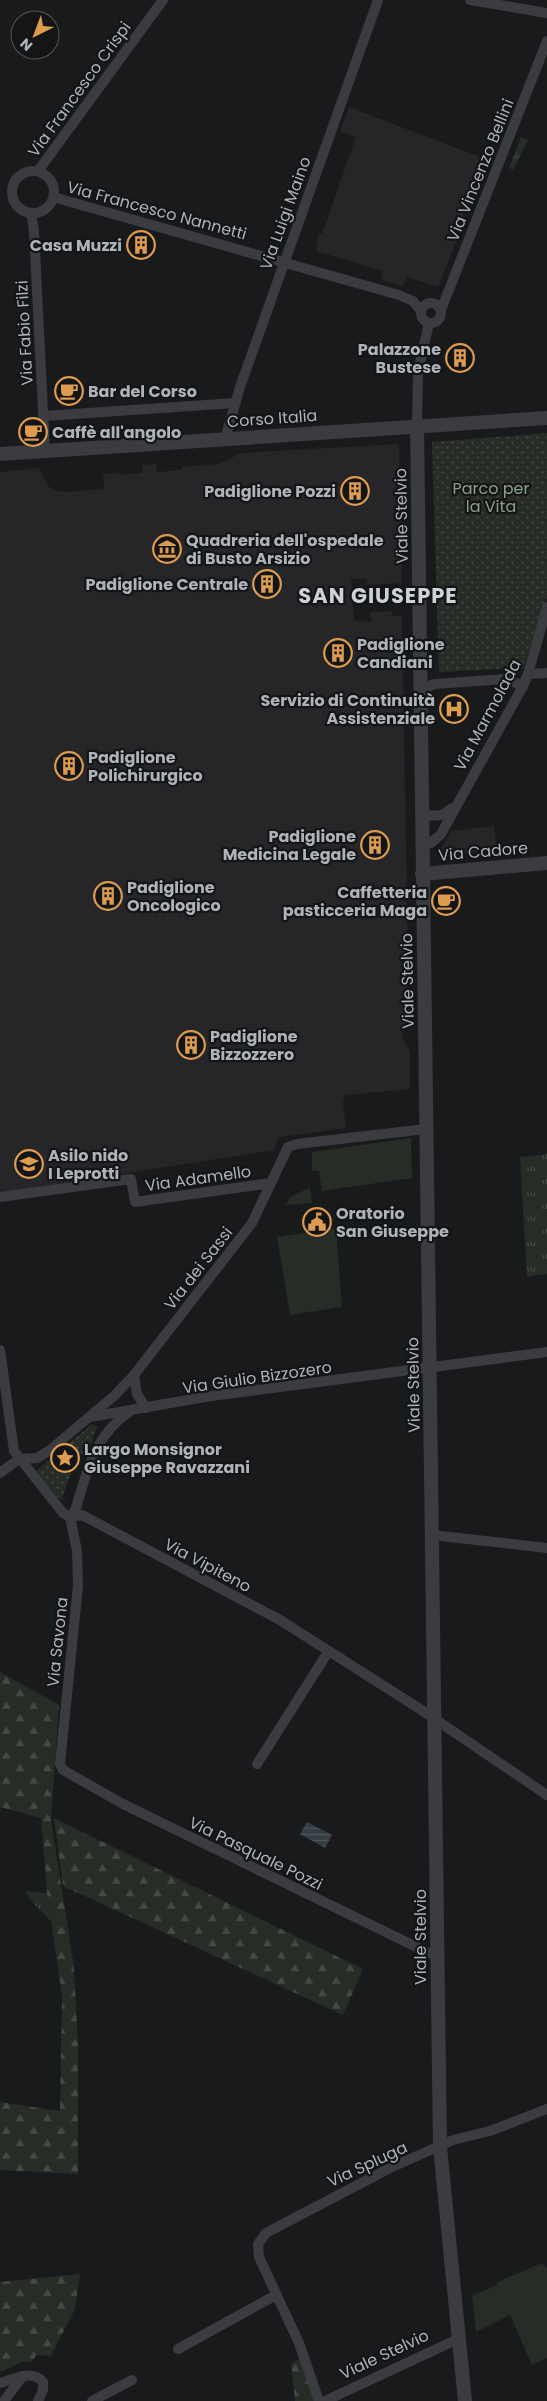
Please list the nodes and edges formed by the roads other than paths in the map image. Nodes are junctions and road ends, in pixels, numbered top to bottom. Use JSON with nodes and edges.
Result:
{"nodes":[{"id":1,"x":162,"y":0,"type":"edge"},
{"id":2,"x":378,"y":0,"type":"edge"},
{"id":3,"x":470,"y":0,"type":"edge"},
{"id":4,"x":547,"y":14,"type":"edge"},
{"id":5,"x":547,"y":41,"type":"edge"},
{"id":6,"x":38,"y":171,"type":"junction"},
{"id":7,"x":0,"y":194,"type":"edge"},
{"id":8,"x":12,"y":194,"type":"junction"},
{"id":9,"x":54,"y":197,"type":"junction"},
{"id":10,"x":31,"y":213,"type":"junction"},
{"id":11,"x":284,"y":261,"type":"junction"},
{"id":12,"x":441,"y":310,"type":"junction"},
{"id":13,"x":421,"y":311,"type":"junction"},
{"id":14,"x":429,"y":323,"type":"junction"},
{"id":15,"x":236,"y":403,"type":"junction"},
{"id":16,"x":44,"y":416,"type":"junction"},
{"id":17,"x":547,"y":418,"type":"edge"},
{"id":18,"x":417,"y":425,"type":"junction"},
{"id":19,"x":225,"y":438,"type":"junction"},
{"id":20,"x":45,"y":451,"type":"junction"},
{"id":21,"x":0,"y":454,"type":"edge"},
{"id":22,"x":546,"y":613,"type":"edge"},
{"id":23,"x":547,"y":673,"type":"edge"},
{"id":24,"x":528,"y":674,"type":"junction"},
{"id":25,"x":523,"y":686,"type":"junction"},
{"id":26,"x":420,"y":690,"type":"junction"},
{"id":27,"x":455,"y":806,"type":"junction"},
{"id":28,"x":422,"y":816,"type":"junction"},
{"id":29,"x":422,"y":845,"type":"junction"},
{"id":30,"x":547,"y":863,"type":"edge"},
{"id":31,"x":422,"y":874,"type":"junction"},
{"id":32,"x":426,"y":1129,"type":"junction"},
{"id":33,"x":271,"y":1183,"type":"junction"},
{"id":34,"x":0,"y":1197,"type":"edge"},
{"id":35,"x":0,"y":1350,"type":"edge"},
{"id":36,"x":547,"y":1352,"type":"edge"},
{"id":37,"x":430,"y":1369,"type":"junction"},
{"id":38,"x":134,"y":1375,"type":"junction"},
{"id":39,"x":146,"y":1408,"type":"junction"},
{"id":40,"x":130,"y":1411,"type":"junction"},
{"id":41,"x":89,"y":1418,"type":"junction"},
{"id":42,"x":98,"y":1445,"type":"junction"},
{"id":43,"x":19,"y":1459,"type":"junction"},
{"id":44,"x":0,"y":1473,"type":"edge"},
{"id":45,"x":70,"y":1518,"type":"junction"},
{"id":46,"x":432,"y":1535,"type":"junction"},
{"id":47,"x":547,"y":1548,"type":"edge"},
{"id":48,"x":328,"y":1652,"type":"junction"},
{"id":49,"x":434,"y":1719,"type":"junction"},
{"id":50,"x":257,"y":1764,"type":"dead end"},
{"id":51,"x":63,"y":1770,"type":"joint"},
{"id":52,"x":547,"y":1795,"type":"edge"},
{"id":53,"x":437,"y":1957,"type":"junction"},
{"id":54,"x":547,"y":2109,"type":"edge"},
{"id":55,"x":440,"y":2147,"type":"junction"},
{"id":56,"x":276,"y":2294,"type":"junction"},
{"id":57,"x":458,"y":2339,"type":"junction"},
{"id":58,"x":178,"y":2349,"type":"dead end"},
{"id":59,"x":22,"y":2377,"type":"junction"},
{"id":60,"x":132,"y":2380,"type":"dead end"},
{"id":61,"x":0,"y":2383,"type":"edge"},
{"id":62,"x":4,"y":2401,"type":"edge"},
{"id":63,"x":38,"y":2401,"type":"edge"},
{"id":64,"x":92,"y":2401,"type":"edge"},
{"id":65,"x":319,"y":2401,"type":"edge"},
{"id":66,"x":325,"y":2401,"type":"edge"},
{"id":67,"x":464,"y":2401,"type":"edge"}],
"edges":[{"from":1,"to":6,"type":"street","name":"Via Francesco Crispi"},
{"from":2,"to":11,"type":"street","name":"Via Luigi Maino"},
{"from":3,"to":4,"type":"street"},
{"from":5,"to":12,"type":"street","name":"Via Vincenzo Bellini"},
{"from":6,"to":8,"type":"street","name":"Via Francesco Crispi"},
{"from":6,"to":9,"type":"street","name":"Via Francesco Crispi"},
{"from":7,"to":8,"type":"street"},
{"from":8,"to":10,"type":"street"},
{"from":9,"to":10,"type":"street"},
{"from":9,"to":11,"type":"street","name":"Via Francesco Nannetti"},
{"from":10,"to":16,"type":"street","name":"Via Fabio Filzi"},
{"from":11,"to":13,"type":"street","name":"Via Francesco Nannetti"},
{"from":11,"to":15,"type":"street","name":"Via Luigi Maino"},
{"from":12,"to":13,"type":"street"},
{"from":12,"to":14,"type":"street"},
{"from":13,"to":14,"type":"street"},
{"from":14,"to":18,"type":"street"},
{"from":15,"to":16,"type":"street"},
{"from":15,"to":19,"type":"street","name":"Via Luigi Maino"},
{"from":16,"to":20,"type":"street","name":"Via Fabio Filzi"},
{"from":17,"to":18,"type":"street","name":"Corso Italia"},
{"from":18,"to":19,"type":"street","name":"Corso Italia"},
{"from":18,"to":26,"type":"street","name":"Viale Stelvio"},
{"from":19,"to":20,"type":"street","name":"Corso Italia"},
{"from":20,"to":21,"type":"street","name":"Corso Italia"},
{"from":22,"to":24,"type":"street","name":"Via Marmolada"},
{"from":23,"to":24,"type":"street"},
{"from":24,"to":25,"type":"street","name":"Via Marmolada"},
{"from":25,"to":26,"type":"street"},
{"from":25,"to":27,"type":"street","name":"Via Marmolada"},
{"from":26,"to":28,"type":"street","name":"Viale Stelvio"},
{"from":27,"to":28,"type":"street"},
{"from":27,"to":29,"type":"street","name":"Via Marmolada"},
{"from":28,"to":29,"type":"street","name":"Viale Stelvio"},
{"from":29,"to":31,"type":"street","name":"Viale Stelvio"},
{"from":30,"to":31,"type":"street","name":"Via Cadore"},
{"from":31,"to":32,"type":"street","name":"Viale Stelvio"},
{"from":32,"to":33,"type":"street","name":"Via dei Sassi"},
{"from":32,"to":37,"type":"street","name":"Viale Stelvio"},
{"from":33,"to":34,"type":"street","name":"Via Adamello"},
{"from":33,"to":38,"type":"street","name":"Via dei Sassi"},
{"from":35,"to":43,"type":"street"},
{"from":36,"to":37,"type":"street","name":"Via Giulio Bizzozero"},
{"from":37,"to":39,"type":"street","name":"Via Giulio Bizzozero"},
{"from":37,"to":46,"type":"street","name":"Viale Stelvio"},
{"from":38,"to":39,"type":"street"},
{"from":38,"to":41,"type":"street","name":"Via dei Sassi"},
{"from":39,"to":40,"type":"street","name":"Via Giulio Bizzozero"},
{"from":40,"to":41,"type":"street","name":"Via Giulio Bizzozero"},
{"from":40,"to":42,"type":"street"},
{"from":41,"to":42,"type":"street"},
{"from":41,"to":43,"type":"street","name":"Via dei Sassi"},
{"from":42,"to":45,"type":"street"},
{"from":43,"to":44,"type":"street","name":"Via dei Sassi"},
{"from":43,"to":45,"type":"street"},
{"from":45,"to":48,"type":"street","name":"Via Vipiteno"},
{"from":45,"to":51,"type":"street","name":"Via Savona"},
{"from":46,"to":47,"type":"street"},
{"from":46,"to":49,"type":"street","name":"Viale Stelvio"},
{"from":48,"to":49,"type":"street","name":"Via Vipiteno"},
{"from":48,"to":50,"type":"street"},
{"from":49,"to":52,"type":"street","name":"Via Vipiteno"},
{"from":49,"to":53,"type":"street","name":"Viale Stelvio"},
{"from":51,"to":53,"type":"street","name":"Via Pasquale Pozzi"},
{"from":53,"to":55,"type":"street","name":"Viale Stelvio"},
{"from":54,"to":55,"type":"street","name":"Via Spluga"},
{"from":55,"to":56,"type":"street","name":"Via Spluga"},
{"from":55,"to":57,"type":"street","name":"Viale Stelvio"},
{"from":56,"to":58,"type":"street"},
{"from":56,"to":65,"type":"street","name":"Via Spluga"},
{"from":57,"to":66,"type":"street","name":"Viale Stelvio"},
{"from":57,"to":67,"type":"street","name":"Viale Stelvio"},
{"from":59,"to":61,"type":"street"},
{"from":59,"to":62,"type":"street"},
{"from":59,"to":63,"type":"street"},
{"from":60,"to":64,"type":"street"}]}
